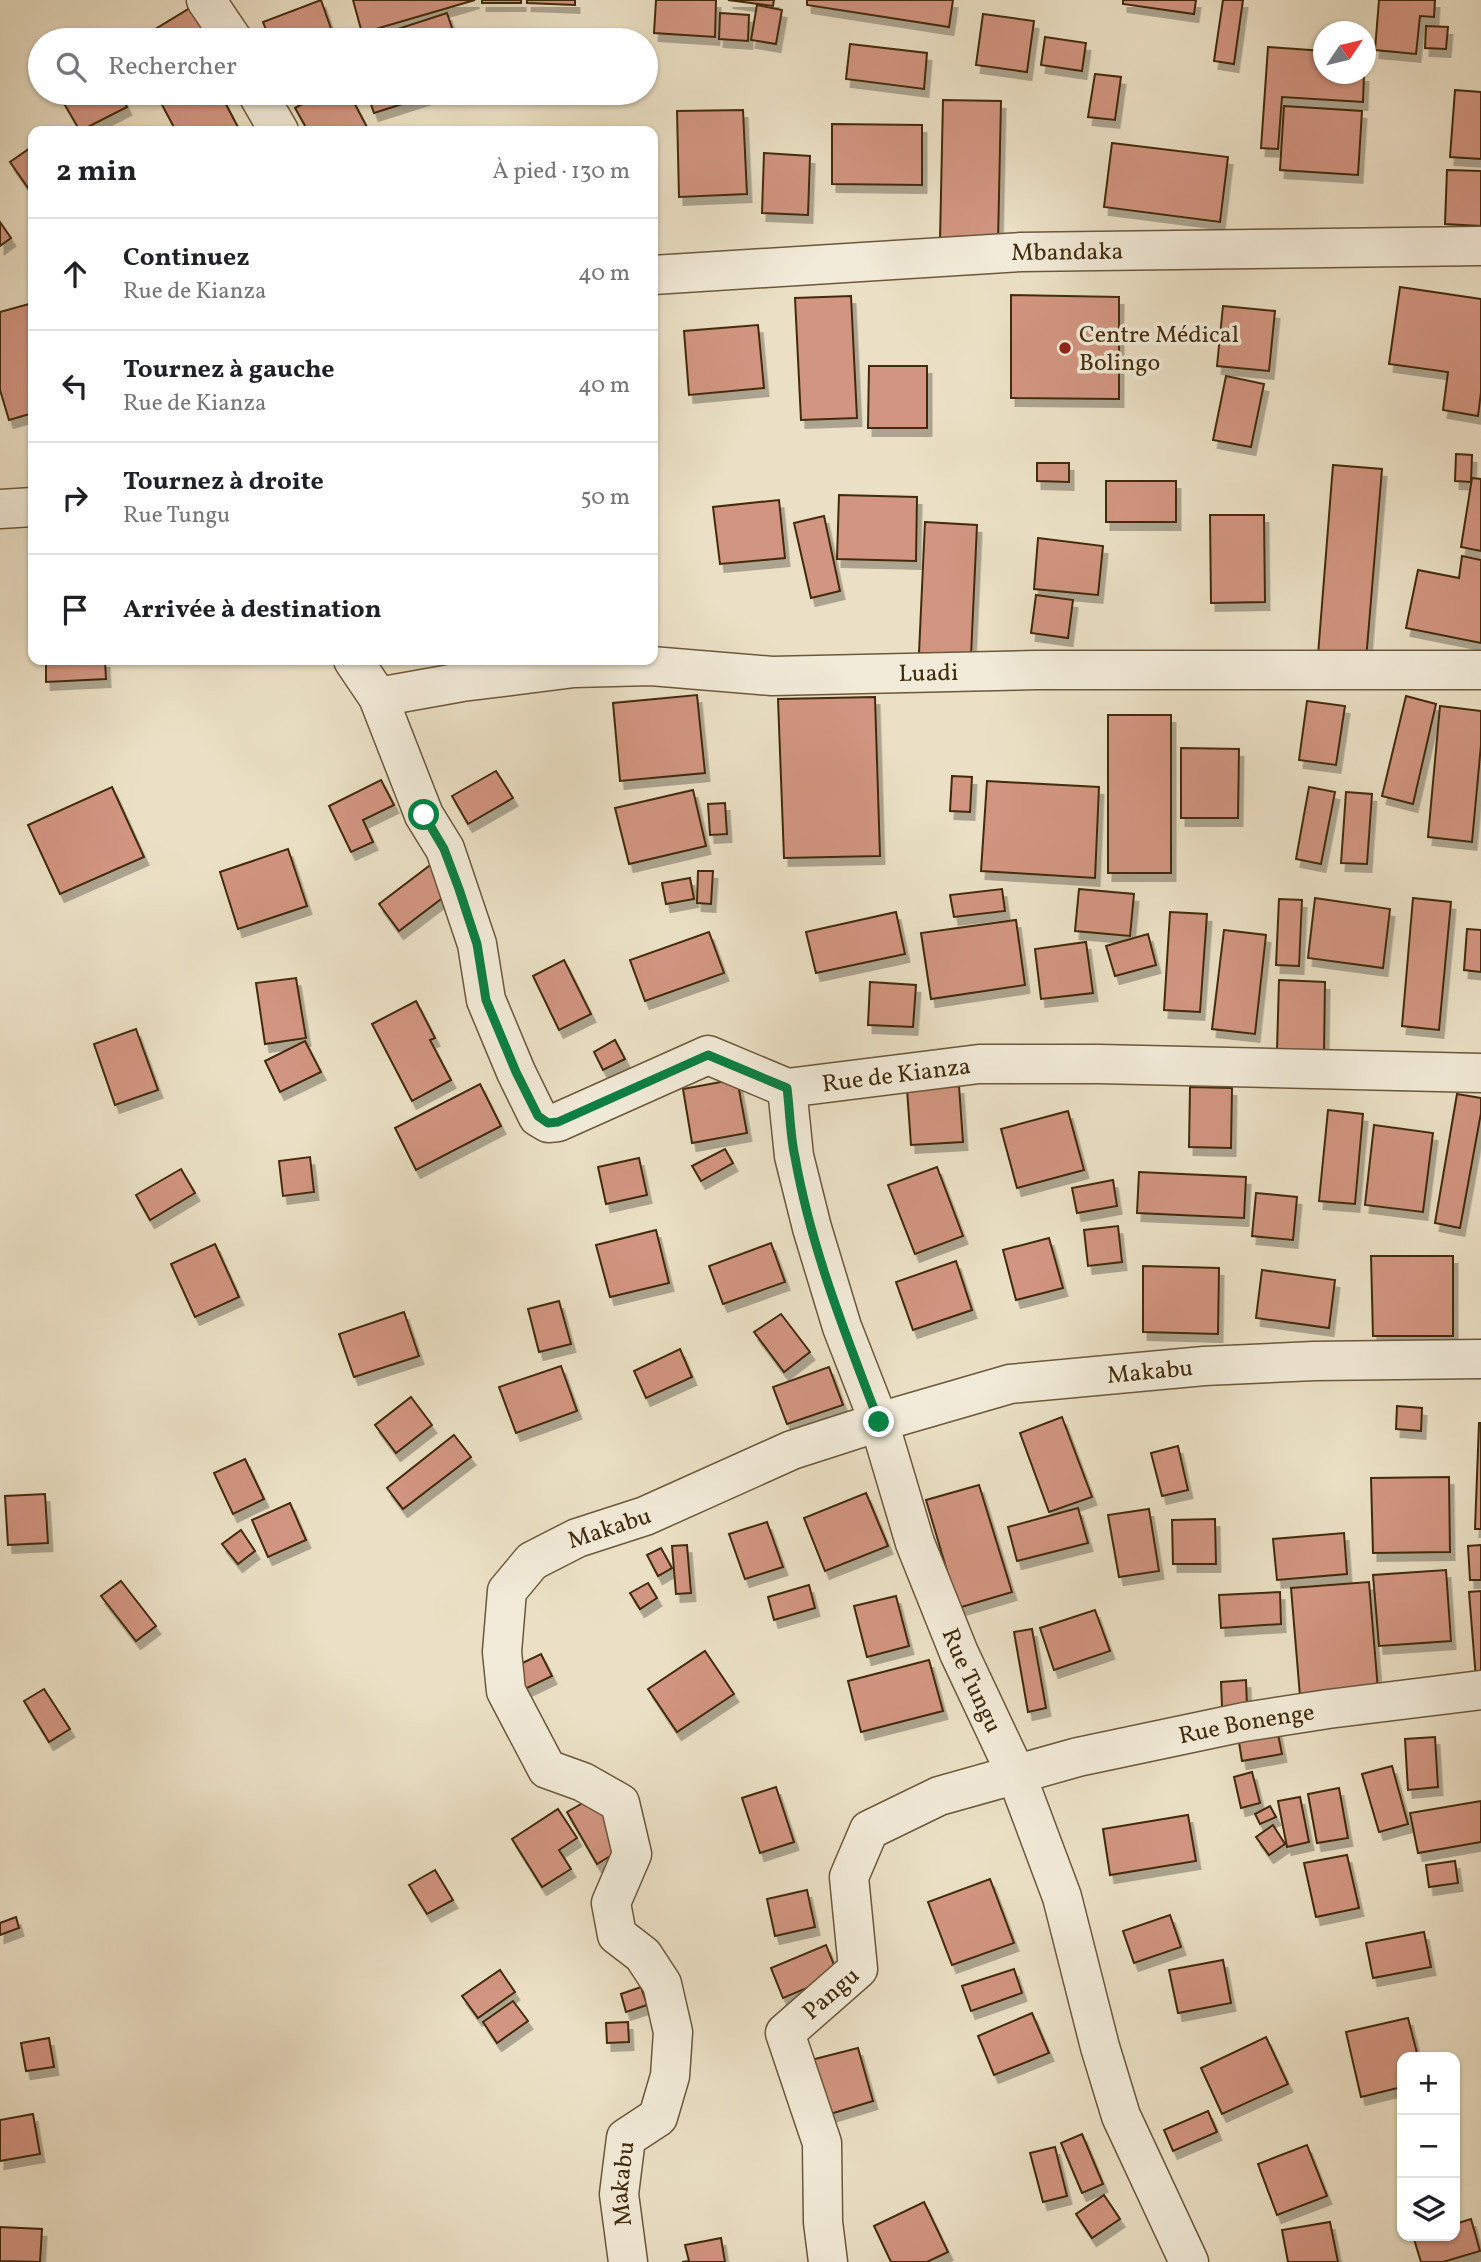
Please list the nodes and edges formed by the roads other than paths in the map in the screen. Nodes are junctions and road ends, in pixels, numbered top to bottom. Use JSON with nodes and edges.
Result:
{"nodes":[{"id":1,"x":206,"y":0,"type":"edge"},
{"id":2,"x":225,"y":28,"type":"edge"},
{"id":3,"x":264,"y":105,"type":"edge"},
{"id":4,"x":276,"y":126,"type":"edge"},
{"id":5,"x":1481,"y":246,"type":"edge"},
{"id":6,"x":658,"y":275,"type":"edge"},
{"id":7,"x":28,"y":508,"type":"edge"},
{"id":8,"x":0,"y":509,"type":"edge"},
{"id":9,"x":356,"y":665,"type":"edge"},
{"id":10,"x":1481,"y":670,"type":"edge"},
{"id":11,"x":378,"y":697,"type":"junction"},
{"id":12,"x":1481,"y":1073,"type":"edge"},
{"id":13,"x":787,"y":1088,"type":"junction"},
{"id":14,"x":1481,"y":1359,"type":"edge"},
{"id":15,"x":879,"y":1422,"type":"junction"},
{"id":16,"x":1481,"y":1690,"type":"edge"},
{"id":17,"x":1016,"y":1774,"type":"junction"},
{"id":18,"x":628,"y":2262,"type":"edge"},
{"id":19,"x":828,"y":2262,"type":"edge"},
{"id":20,"x":1189,"y":2262,"type":"edge"}],
"edges":[{"from":1,"to":2,"type":"street"},
{"from":3,"to":4,"type":"street"},
{"from":5,"to":6,"type":"street","name":"Mbandaka"},
{"from":7,"to":8,"type":"street"},
{"from":9,"to":11,"type":"street","name":"Rue de Kianza"},
{"from":10,"to":11,"type":"street","name":"Luadi"},
{"from":11,"to":13,"type":"street","name":"Rue de Kianza"},
{"from":12,"to":13,"type":"street","name":"Rue de Kianza"},
{"from":13,"to":15,"type":"street","name":"Rue Tungu"},
{"from":14,"to":15,"type":"street","name":"Makabu"},
{"from":15,"to":17,"type":"street","name":"Rue Tungu"},
{"from":15,"to":18,"type":"street","name":"Makabu"},
{"from":16,"to":17,"type":"street","name":"Rue Bonenge"},
{"from":17,"to":19,"type":"street","name":"Pangu"},
{"from":17,"to":20,"type":"street","name":"Rue Tungu"}]}
